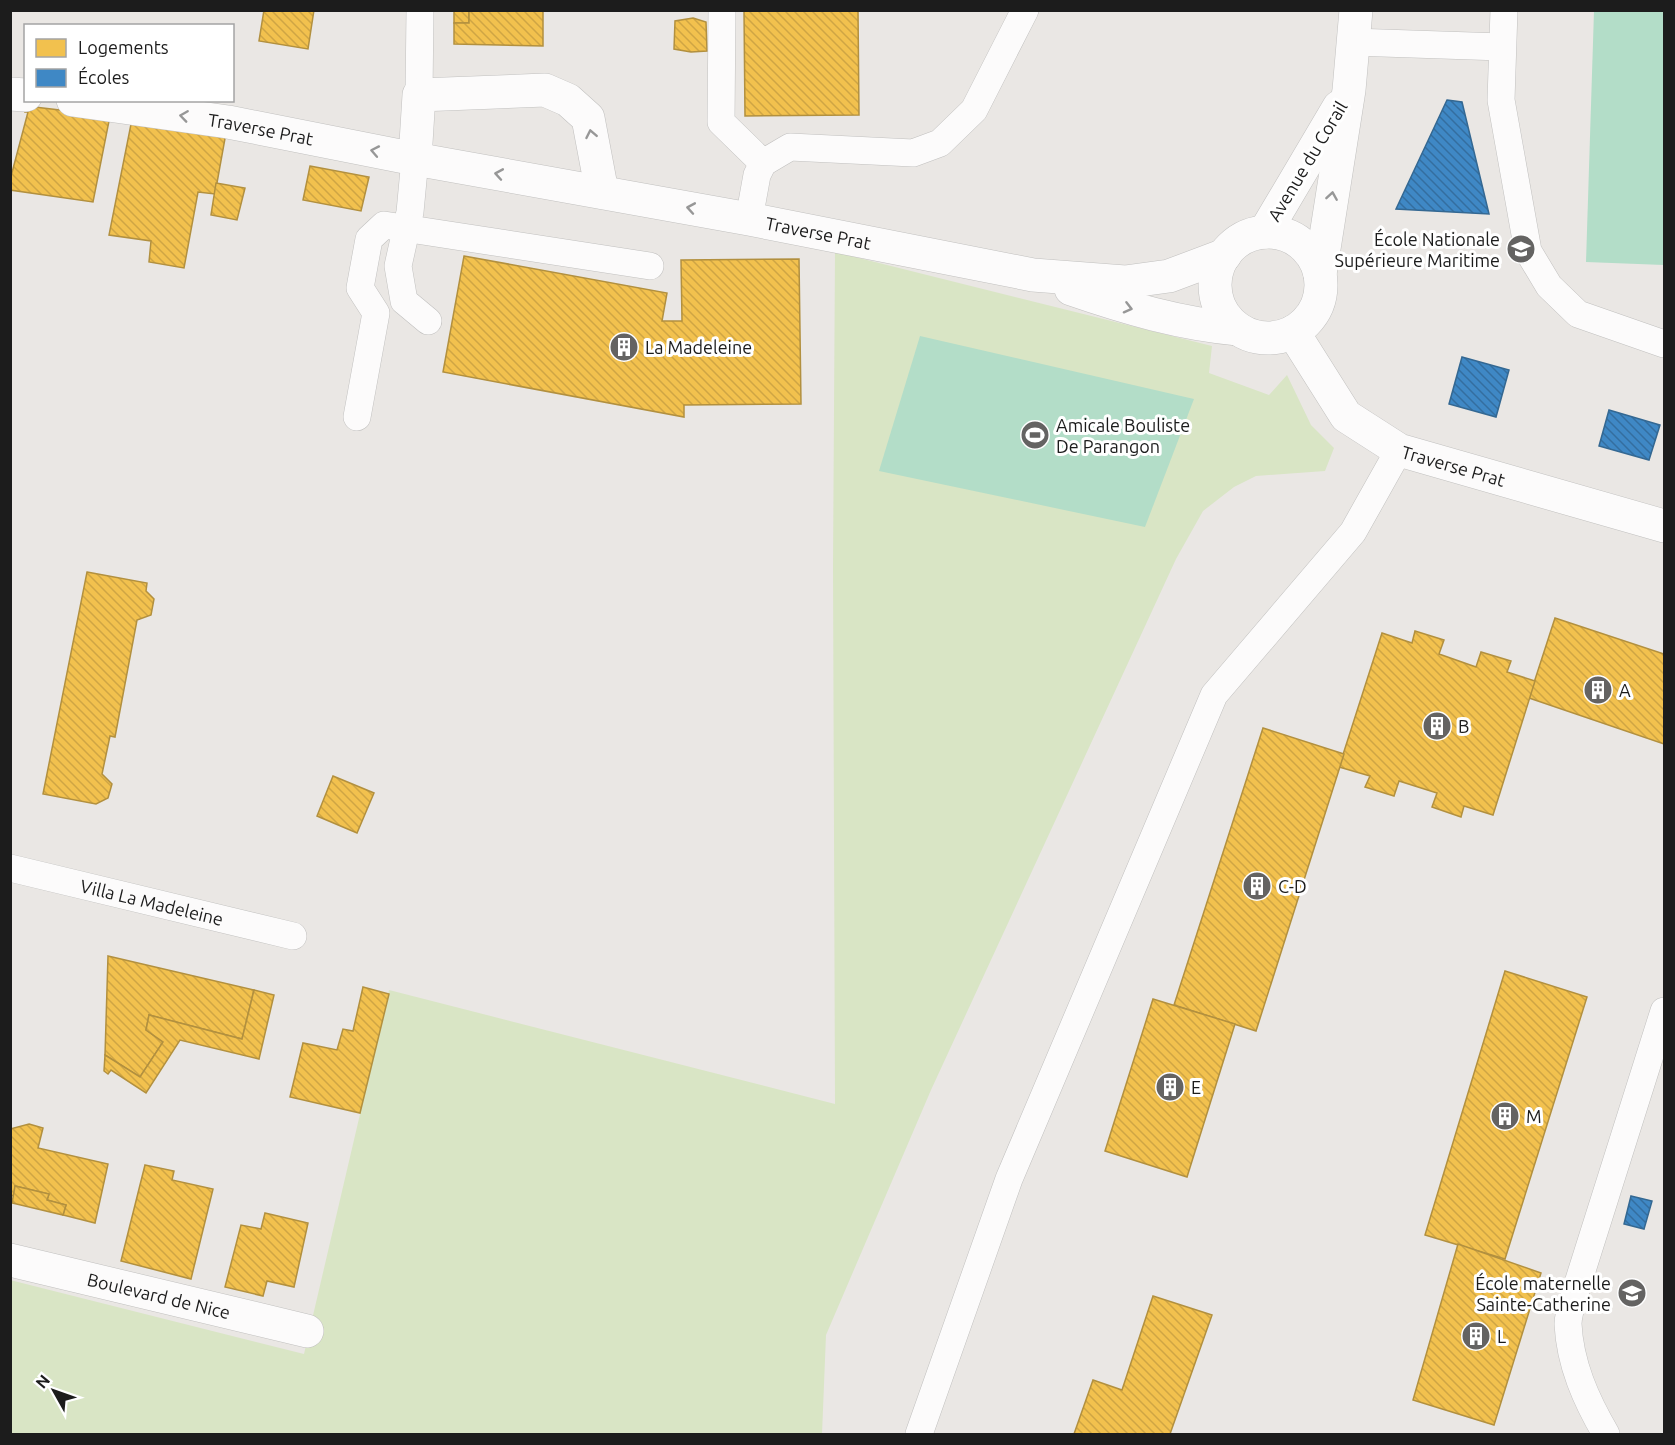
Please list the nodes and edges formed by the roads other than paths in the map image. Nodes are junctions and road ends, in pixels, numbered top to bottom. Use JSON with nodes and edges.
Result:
{"nodes":[{"id":1,"x":420,"y":10,"type":"edge"},
{"id":2,"x":722,"y":10,"type":"edge"},
{"id":3,"x":1025,"y":10,"type":"edge"},
{"id":4,"x":1504,"y":10,"type":"edge"},
{"id":5,"x":1354,"y":26,"type":"edge"},
{"id":6,"x":1502,"y":48,"type":"junction"},
{"id":7,"x":1349,"y":90,"type":"junction"},
{"id":8,"x":419,"y":95,"type":"junction"},
{"id":9,"x":86,"y":102,"type":"edge"},
{"id":10,"x":415,"y":159,"type":"junction"},
{"id":11,"x":763,"y":163,"type":"junction"},
{"id":12,"x":602,"y":192,"type":"junction"},
{"id":13,"x":749,"y":219,"type":"junction"},
{"id":14,"x":406,"y":229,"type":"junction"},
{"id":15,"x":1264,"y":232,"type":"junction"},
{"id":16,"x":1225,"y":255,"type":"junction"},
{"id":17,"x":650,"y":266,"type":"dead end"},
{"id":18,"x":1320,"y":274,"type":"junction"},
{"id":19,"x":1033,"y":275,"type":"junction"},
{"id":20,"x":428,"y":321,"type":"dead end"},
{"id":21,"x":1238,"y":329,"type":"junction"},
{"id":22,"x":1293,"y":332,"type":"junction"},
{"id":23,"x":1665,"y":344,"type":"edge"},
{"id":24,"x":357,"y":417,"type":"dead end"},
{"id":25,"x":1399,"y":450,"type":"junction"},
{"id":26,"x":1665,"y":526,"type":"edge"},
{"id":27,"x":10,"y":868,"type":"edge"},
{"id":28,"x":293,"y":936,"type":"dead end"},
{"id":29,"x":1665,"y":1011,"type":"edge"},
{"id":30,"x":10,"y":1260,"type":"edge"},
{"id":31,"x":307,"y":1331,"type":"dead end"},
{"id":32,"x":919,"y":1434,"type":"edge"},
{"id":33,"x":1605,"y":1434,"type":"edge"}],
"edges":[{"from":1,"to":8,"type":"lane"},
{"from":2,"to":11,"type":"lane"},
{"from":3,"to":11,"type":"lane"},
{"from":4,"to":6,"type":"lane"},
{"from":5,"to":6,"type":"lane"},
{"from":5,"to":7,"type":"street","name":"Avenue du Corail"},
{"from":6,"to":23,"type":"lane"},
{"from":7,"to":15,"type":"street","name":"Avenue du Corail"},
{"from":18,"to":7,"type":"street","name":"Avenue du Corail","one_way":true},
{"from":8,"to":10,"type":"street"},
{"from":12,"to":8,"type":"street","one_way":true},
{"from":10,"to":9,"type":"street","name":"Traverse Prat","one_way":true},
{"from":12,"to":10,"type":"street","name":"Traverse Prat","one_way":true},
{"from":10,"to":14,"type":"lane"},
{"from":11,"to":13,"type":"lane"},
{"from":13,"to":12,"type":"street","name":"Traverse Prat","one_way":true},
{"from":13,"to":19,"type":"street","name":"Traverse Prat"},
{"from":14,"to":17,"type":"lane"},
{"from":14,"to":20,"type":"lane"},
{"from":14,"to":24,"type":"lane"},
{"from":15,"to":16,"type":"street"},
{"from":15,"to":18,"type":"street"},
{"from":16,"to":19,"type":"street","name":"Traverse Prat"},
{"from":16,"to":21,"type":"street"},
{"from":18,"to":22,"type":"street"},
{"from":19,"to":21,"type":"street","name":"Traverse Prat","one_way":true},
{"from":21,"to":22,"type":"street"},
{"from":22,"to":25,"type":"street","name":"Traverse Prat"},
{"from":25,"to":26,"type":"street","name":"Traverse Prat"},
{"from":25,"to":32,"type":"lane"},
{"from":27,"to":28,"type":"lane","name":"Villa La Madeleine"},
{"from":29,"to":33,"type":"lane"},
{"from":30,"to":31,"type":"street","name":"Boulevard de Nice"}]}
